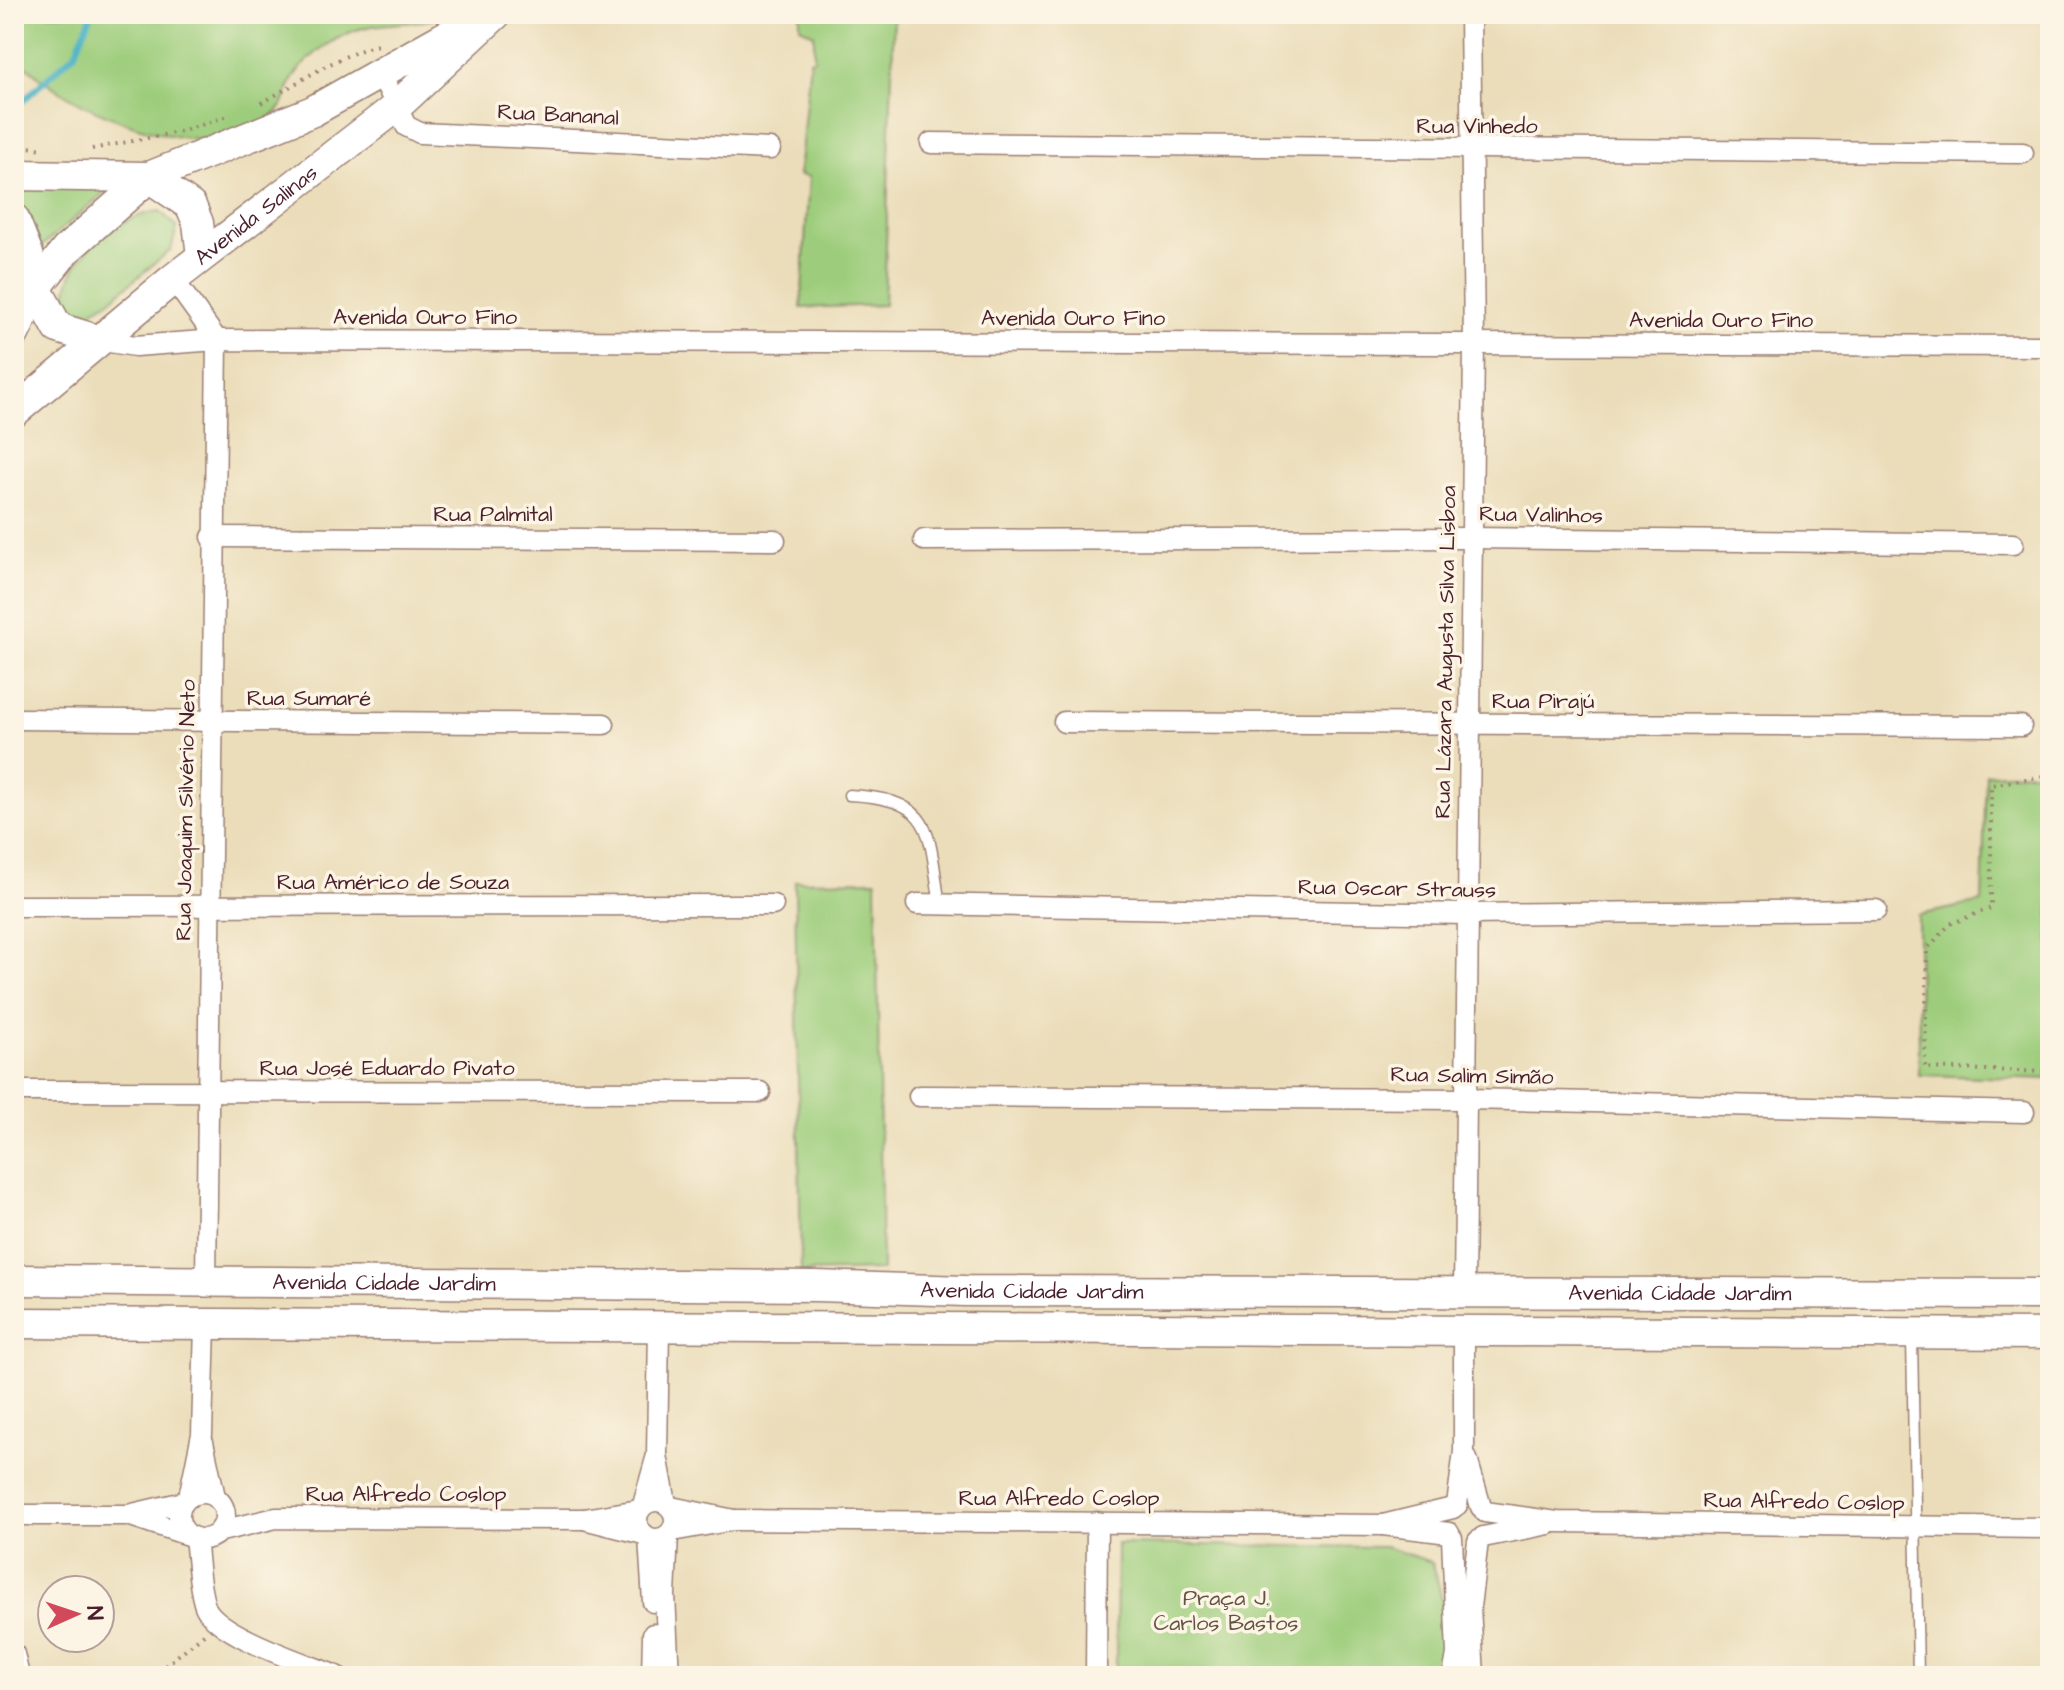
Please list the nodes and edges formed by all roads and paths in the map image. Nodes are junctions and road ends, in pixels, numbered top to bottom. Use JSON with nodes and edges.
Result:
{"nodes":[{"id":1,"x":485,"y":14,"type":"edge"},
{"id":2,"x":496,"y":14,"type":"edge"},
{"id":3,"x":1470,"y":14,"type":"edge"},
{"id":4,"x":388,"y":43,"type":"dead end"},
{"id":5,"x":380,"y":72,"type":"junction"},
{"id":6,"x":395,"y":108,"type":"junction"},
{"id":7,"x":249,"y":109,"type":"dead end"},
{"id":8,"x":236,"y":114,"type":"dead end"},
{"id":9,"x":931,"y":143,"type":"dead end"},
{"id":10,"x":14,"y":145,"type":"edge"},
{"id":11,"x":770,"y":149,"type":"dead end"},
{"id":12,"x":52,"y":150,"type":"dead end"},
{"id":13,"x":88,"y":150,"type":"dead end"},
{"id":14,"x":1472,"y":150,"type":"junction"},
{"id":15,"x":2023,"y":153,"type":"dead end"},
{"id":16,"x":14,"y":175,"type":"edge"},
{"id":17,"x":149,"y":177,"type":"junction"},
{"id":18,"x":14,"y":219,"type":"edge"},
{"id":19,"x":202,"y":256,"type":"junction"},
{"id":20,"x":173,"y":279,"type":"junction"},
{"id":21,"x":36,"y":288,"type":"junction"},
{"id":22,"x":14,"y":334,"type":"edge"},
{"id":23,"x":97,"y":340,"type":"junction"},
{"id":24,"x":217,"y":340,"type":"junction"},
{"id":25,"x":1474,"y":343,"type":"junction"},
{"id":26,"x":2050,"y":346,"type":"edge"},
{"id":27,"x":14,"y":412,"type":"edge"},
{"id":28,"x":212,"y":537,"type":"junction"},
{"id":29,"x":1472,"y":538,"type":"junction"},
{"id":30,"x":775,"y":540,"type":"dead end"},
{"id":31,"x":924,"y":540,"type":"dead end"},
{"id":32,"x":2013,"y":544,"type":"dead end"},
{"id":33,"x":14,"y":719,"type":"edge"},
{"id":34,"x":212,"y":722,"type":"junction"},
{"id":35,"x":1064,"y":722,"type":"dead end"},
{"id":36,"x":604,"y":724,"type":"dead end"},
{"id":37,"x":1469,"y":724,"type":"junction"},
{"id":38,"x":2021,"y":726,"type":"dead end"},
{"id":39,"x":2050,"y":775,"type":"edge"},
{"id":40,"x":849,"y":795,"type":"dead end"},
{"id":41,"x":917,"y":904,"type":"dead end"},
{"id":42,"x":773,"y":905,"type":"dead end"},
{"id":43,"x":940,"y":905,"type":"junction"},
{"id":44,"x":14,"y":906,"type":"edge"},
{"id":45,"x":208,"y":907,"type":"junction"},
{"id":46,"x":1876,"y":910,"type":"dead end"},
{"id":47,"x":1466,"y":914,"type":"junction"},
{"id":48,"x":2050,"y":1072,"type":"edge"},
{"id":49,"x":14,"y":1091,"type":"edge"},
{"id":50,"x":208,"y":1092,"type":"junction"},
{"id":51,"x":760,"y":1092,"type":"dead end"},
{"id":52,"x":919,"y":1096,"type":"dead end"},
{"id":53,"x":1466,"y":1099,"type":"junction"},
{"id":54,"x":2024,"y":1112,"type":"dead end"},
{"id":55,"x":14,"y":1280,"type":"edge"},
{"id":56,"x":206,"y":1280,"type":"junction"},
{"id":57,"x":540,"y":1283,"type":"junction"},
{"id":58,"x":965,"y":1291,"type":"junction"},
{"id":59,"x":1464,"y":1291,"type":"junction"},
{"id":60,"x":2050,"y":1294,"type":"edge"},
{"id":61,"x":14,"y":1323,"type":"edge"},
{"id":62,"x":205,"y":1324,"type":"junction"},
{"id":63,"x":541,"y":1327,"type":"junction"},
{"id":64,"x":659,"y":1327,"type":"junction"},
{"id":65,"x":966,"y":1328,"type":"junction"},
{"id":66,"x":1464,"y":1330,"type":"junction"},
{"id":67,"x":2050,"y":1334,"type":"edge"},
{"id":68,"x":1912,"y":1335,"type":"junction"},
{"id":69,"x":202,"y":1434,"type":"junction"},
{"id":70,"x":1464,"y":1451,"type":"junction"},
{"id":71,"x":657,"y":1455,"type":"junction"},
{"id":72,"x":218,"y":1499,"type":"junction"},
{"id":73,"x":187,"y":1500,"type":"junction"},
{"id":74,"x":669,"y":1505,"type":"junction"},
{"id":75,"x":1455,"y":1507,"type":"junction"},
{"id":76,"x":641,"y":1508,"type":"junction"},
{"id":77,"x":1483,"y":1510,"type":"junction"},
{"id":78,"x":14,"y":1515,"type":"edge"},
{"id":79,"x":128,"y":1515,"type":"junction"},
{"id":80,"x":276,"y":1518,"type":"junction"},
{"id":81,"x":584,"y":1519,"type":"junction"},
{"id":82,"x":734,"y":1520,"type":"junction"},
{"id":83,"x":1097,"y":1522,"type":"junction"},
{"id":84,"x":1557,"y":1522,"type":"junction"},
{"id":85,"x":1383,"y":1525,"type":"junction"},
{"id":86,"x":1917,"y":1528,"type":"junction"},
{"id":87,"x":2050,"y":1528,"type":"edge"},
{"id":88,"x":205,"y":1535,"type":"junction"},
{"id":89,"x":658,"y":1535,"type":"junction"},
{"id":90,"x":1451,"y":1535,"type":"junction"},
{"id":91,"x":1480,"y":1539,"type":"junction"},
{"id":92,"x":218,"y":1623,"type":"junction"},
{"id":93,"x":14,"y":1654,"type":"edge"},
{"id":94,"x":660,"y":1654,"type":"junction"},
{"id":95,"x":19,"y":1676,"type":"edge"},
{"id":96,"x":153,"y":1676,"type":"edge"},
{"id":97,"x":336,"y":1676,"type":"edge"},
{"id":98,"x":652,"y":1676,"type":"edge"},
{"id":99,"x":669,"y":1676,"type":"edge"},
{"id":100,"x":1096,"y":1676,"type":"edge"},
{"id":101,"x":1453,"y":1676,"type":"edge"},
{"id":102,"x":1474,"y":1676,"type":"edge"},
{"id":103,"x":1918,"y":1676,"type":"edge"}],
"edges":[{"from":1,"to":5,"type":"main road"},
{"from":2,"to":6,"type":"main road","name":"Avenida Salinas"},
{"from":3,"to":14,"type":"street","name":"Rua Lázara Augusta Silva Lisboa"},
{"from":4,"to":7,"type":"path"},
{"from":5,"to":6,"type":"street","name":"Rua Bananal"},
{"from":5,"to":17,"type":"main road"},
{"from":6,"to":11,"type":"street","name":"Rua Bananal"},
{"from":6,"to":19,"type":"main road","name":"Avenida Salinas"},
{"from":8,"to":13,"type":"path"},
{"from":9,"to":14,"type":"street","name":"Rua Vinhedo"},
{"from":10,"to":12,"type":"path"},
{"from":14,"to":15,"type":"street","name":"Rua Vinhedo"},
{"from":14,"to":25,"type":"street","name":"Rua Lázara Augusta Silva Lisboa"},
{"from":16,"to":17,"type":"main road"},
{"from":17,"to":19,"type":"main road"},
{"from":17,"to":21,"type":"main road"},
{"from":18,"to":21,"type":"main road"},
{"from":19,"to":20,"type":"main road","name":"Avenida Salinas"},
{"from":20,"to":23,"type":"main road","name":"Avenida Salinas"},
{"from":20,"to":24,"type":"street"},
{"from":21,"to":22,"type":"main road"},
{"from":21,"to":23,"type":"main road"},
{"from":23,"to":24,"type":"street","name":"Avenida Ouro Fino"},
{"from":23,"to":27,"type":"main road","name":"Avenida Salinas"},
{"from":24,"to":25,"type":"street","name":"Avenida Ouro Fino"},
{"from":24,"to":28,"type":"street","name":"Rua Joaquim Silvério Neto"},
{"from":25,"to":26,"type":"street","name":"Avenida Ouro Fino"},
{"from":25,"to":29,"type":"street","name":"Rua Lázara Augusta Silva Lisboa"},
{"from":28,"to":30,"type":"street","name":"Rua Palmital"},
{"from":28,"to":34,"type":"street","name":"Rua Joaquim Silvério Neto"},
{"from":29,"to":31,"type":"street","name":"Rua Valinhos"},
{"from":29,"to":32,"type":"street","name":"Rua Valinhos"},
{"from":29,"to":37,"type":"street","name":"Rua Lázara Augusta Silva Lisboa"},
{"from":33,"to":34,"type":"street","name":"Rua Sumaré"},
{"from":34,"to":36,"type":"street","name":"Rua Sumaré"},
{"from":34,"to":45,"type":"street","name":"Rua Joaquim Silvério Neto"},
{"from":35,"to":37,"type":"street","name":"Rua Pirajú"},
{"from":37,"to":38,"type":"street","name":"Rua Pirajú"},
{"from":37,"to":47,"type":"street","name":"Rua Lázara Augusta Silva Lisboa"},
{"from":39,"to":48,"type":"path"},
{"from":40,"to":43,"type":"lane"},
{"from":41,"to":43,"type":"street","name":"Rua Oscar Strauss"},
{"from":42,"to":45,"type":"street","name":"Rua Américo de Souza"},
{"from":43,"to":47,"type":"street","name":"Rua Oscar Strauss"},
{"from":44,"to":45,"type":"street","name":"Rua Américo de Souza"},
{"from":45,"to":50,"type":"street","name":"Rua Joaquim Silvério Neto"},
{"from":46,"to":47,"type":"street","name":"Rua Oscar Strauss"},
{"from":47,"to":53,"type":"street","name":"Rua Lázara Augusta Silva Lisboa"},
{"from":49,"to":50,"type":"street","name":"Rua José Eduardo Pivato"},
{"from":50,"to":51,"type":"street","name":"Rua José Eduardo Pivato"},
{"from":50,"to":56,"type":"street","name":"Rua Joaquim Silvério Neto"},
{"from":52,"to":53,"type":"street","name":"Rua Salim Simão"},
{"from":53,"to":54,"type":"street","name":"Rua Salim Simão"},
{"from":53,"to":59,"type":"street","name":"Rua Lázara Augusta Silva Lisboa"},
{"from":55,"to":56,"type":"main road","name":"Avenida Cidade Jardim"},
{"from":56,"to":57,"type":"main road","name":"Avenida Cidade Jardim"},
{"from":57,"to":58,"type":"main road","name":"Avenida Cidade Jardim"},
{"from":57,"to":63,"type":"main road"},
{"from":58,"to":59,"type":"main road","name":"Avenida Cidade Jardim"},
{"from":58,"to":65,"type":"main road"},
{"from":59,"to":60,"type":"main road","name":"Avenida Cidade Jardim"},
{"from":61,"to":62,"type":"main road","name":"Avenida Cidade Jardim"},
{"from":62,"to":63,"type":"main road","name":"Avenida Cidade Jardim"},
{"from":62,"to":69,"type":"street"},
{"from":63,"to":64,"type":"main road","name":"Avenida Cidade Jardim"},
{"from":64,"to":65,"type":"main road","name":"Avenida Cidade Jardim"},
{"from":64,"to":71,"type":"street"},
{"from":65,"to":66,"type":"main road","name":"Avenida Cidade Jardim"},
{"from":66,"to":68,"type":"main road","name":"Avenida Cidade Jardim"},
{"from":66,"to":70,"type":"street"},
{"from":67,"to":68,"type":"main road","name":"Avenida Cidade Jardim"},
{"from":68,"to":86,"type":"lane"},
{"from":69,"to":72,"type":"street"},
{"from":69,"to":73,"type":"street"},
{"from":70,"to":75,"type":"street"},
{"from":70,"to":77,"type":"street"},
{"from":71,"to":74,"type":"street"},
{"from":71,"to":76,"type":"street"},
{"from":72,"to":73,"type":"street"},
{"from":72,"to":80,"type":"street","name":"Rua Alfredo Coslop"},
{"from":72,"to":88,"type":"street"},
{"from":73,"to":79,"type":"street"},
{"from":73,"to":88,"type":"street"},
{"from":74,"to":76,"type":"street"},
{"from":74,"to":82,"type":"street","name":"Rua Alfredo Coslop"},
{"from":74,"to":89,"type":"street"},
{"from":75,"to":77,"type":"street"},
{"from":75,"to":85,"type":"street"},
{"from":75,"to":90,"type":"street"},
{"from":76,"to":81,"type":"street","name":"Rua Alfredo Coslop"},
{"from":76,"to":89,"type":"street"},
{"from":77,"to":84,"type":"street"},
{"from":77,"to":91,"type":"street"},
{"from":78,"to":79,"type":"street"},
{"from":79,"to":88,"type":"street"},
{"from":80,"to":81,"type":"street","name":"Rua Alfredo Coslop"},
{"from":80,"to":88,"type":"street","name":"Rua Alfredo Coslop"},
{"from":81,"to":89,"type":"street","name":"Rua Alfredo Coslop"},
{"from":82,"to":83,"type":"street","name":"Rua Alfredo Coslop"},
{"from":82,"to":89,"type":"street","name":"Rua Alfredo Coslop"},
{"from":83,"to":85,"type":"street","name":"Rua Alfredo Coslop"},
{"from":83,"to":100,"type":"street"},
{"from":84,"to":86,"type":"street","name":"Rua Alfredo Coslop"},
{"from":84,"to":91,"type":"street"},
{"from":85,"to":90,"type":"street"},
{"from":86,"to":87,"type":"street","name":"Rua Alfredo Coslop"},
{"from":86,"to":103,"type":"lane"},
{"from":88,"to":92,"type":"street"},
{"from":89,"to":94,"type":"street"},
{"from":90,"to":91,"type":"street"},
{"from":90,"to":101,"type":"street"},
{"from":91,"to":102,"type":"street"},
{"from":92,"to":96,"type":"path"},
{"from":92,"to":97,"type":"street"},
{"from":93,"to":95,"type":"street"},
{"from":94,"to":98,"type":"street"},
{"from":94,"to":99,"type":"street"}]}
